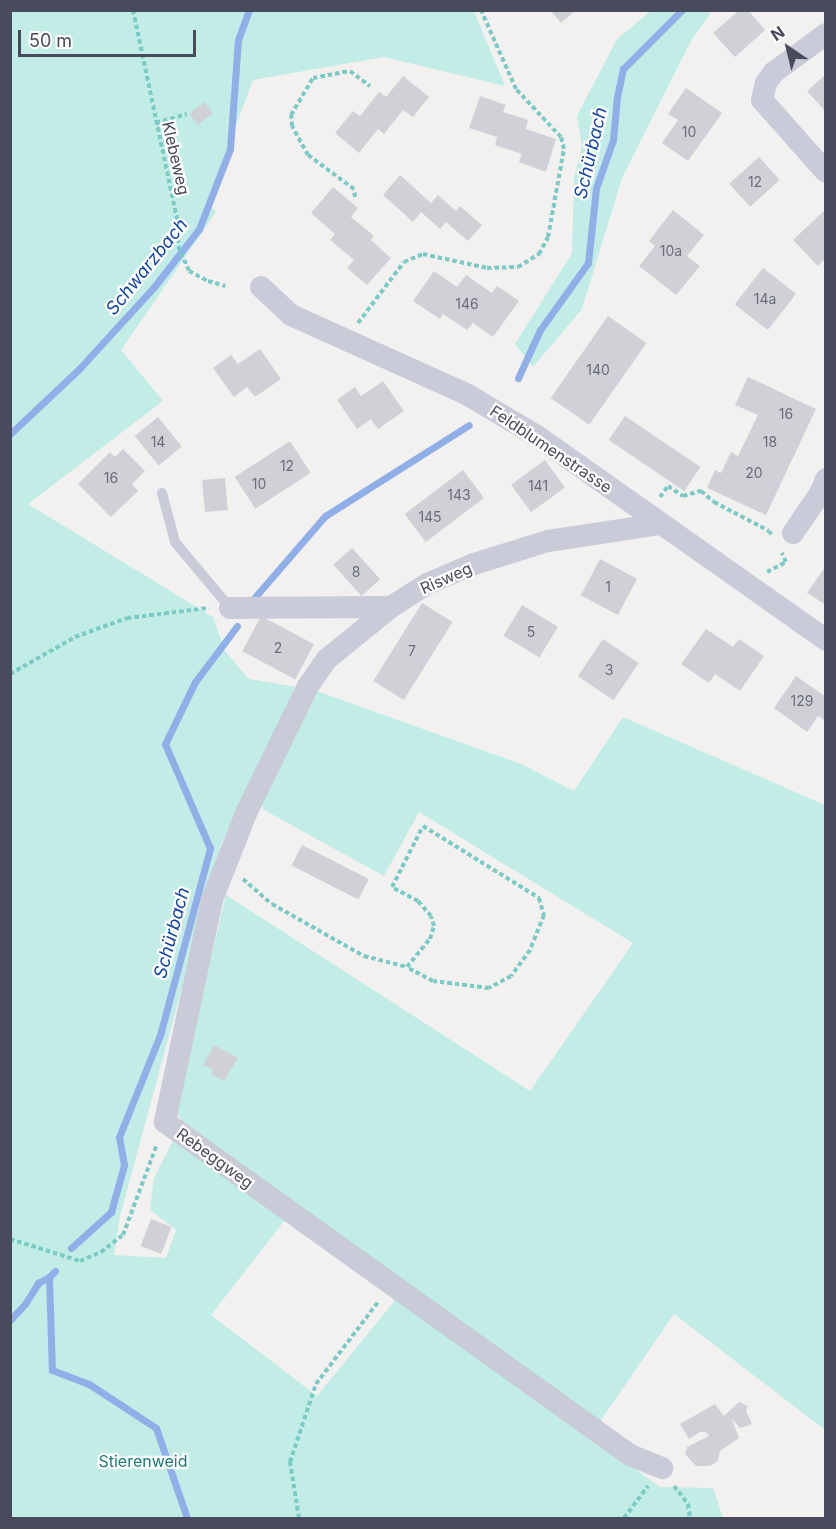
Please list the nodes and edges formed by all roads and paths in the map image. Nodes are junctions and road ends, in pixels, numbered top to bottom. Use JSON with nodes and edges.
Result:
{"nodes":[{"id":1,"x":133,"y":10,"type":"edge"},
{"id":2,"x":482,"y":10,"type":"edge"},
{"id":3,"x":825,"y":34,"type":"edge"},
{"id":4,"x":370,"y":86,"type":"dead end"},
{"id":5,"x":187,"y":114,"type":"dead end"},
{"id":6,"x":156,"y":123,"type":"junction"},
{"id":7,"x":825,"y":172,"type":"edge"},
{"id":8,"x":355,"y":197,"type":"dead end"},
{"id":9,"x":225,"y":286,"type":"dead end"},
{"id":10,"x":261,"y":287,"type":"dead end"},
{"id":11,"x":357,"y":326,"type":"dead end"},
{"id":12,"x":825,"y":478,"type":"edge"},
{"id":13,"x":162,"y":493,"type":"dead end"},
{"id":14,"x":659,"y":513,"type":"junction"},
{"id":15,"x":785,"y":536,"type":"junction"},
{"id":16,"x":762,"y":575,"type":"dead end"},
{"id":17,"x":391,"y":607,"type":"junction"},
{"id":18,"x":230,"y":608,"type":"junction"},
{"id":19,"x":825,"y":640,"type":"edge"},
{"id":20,"x":10,"y":674,"type":"edge"},
{"id":21,"x":226,"y":865,"type":"junction"},
{"id":22,"x":407,"y":967,"type":"junction"},
{"id":23,"x":165,"y":1122,"type":"junction"},
{"id":24,"x":10,"y":1239,"type":"edge"},
{"id":25,"x":391,"y":1284,"type":"junction"},
{"id":26,"x":662,"y":1468,"type":"junction"},
{"id":27,"x":299,"y":1518,"type":"edge"},
{"id":28,"x":624,"y":1518,"type":"edge"},
{"id":29,"x":690,"y":1518,"type":"edge"}],
"edges":[{"from":1,"to":6,"type":"path","name":"Klebeweg"},
{"from":2,"to":11,"type":"path"},
{"from":3,"to":7,"type":"street"},
{"from":4,"to":8,"type":"path"},
{"from":5,"to":6,"type":"path"},
{"from":6,"to":9,"type":"path","name":"Klebeweg"},
{"from":10,"to":14,"type":"street","name":"Feldblumenstrasse"},
{"from":12,"to":15,"type":"street"},
{"from":13,"to":18,"type":"lane"},
{"from":14,"to":15,"type":"path"},
{"from":14,"to":17,"type":"street","name":"Risweg"},
{"from":14,"to":19,"type":"street","name":"Feldblumenstrasse"},
{"from":15,"to":16,"type":"path"},
{"from":17,"to":18,"type":"street"},
{"from":17,"to":21,"type":"street","name":"Rebeggweg"},
{"from":18,"to":20,"type":"path"},
{"from":21,"to":22,"type":"path"},
{"from":21,"to":23,"type":"street","name":"Rebeggweg"},
{"from":22,"to":22,"type":"path"},
{"from":23,"to":24,"type":"path"},
{"from":23,"to":25,"type":"street","name":"Rebeggweg"},
{"from":25,"to":26,"type":"street","name":"Rebeggweg"},
{"from":25,"to":27,"type":"path"},
{"from":26,"to":28,"type":"path"},
{"from":26,"to":29,"type":"path"}]}
